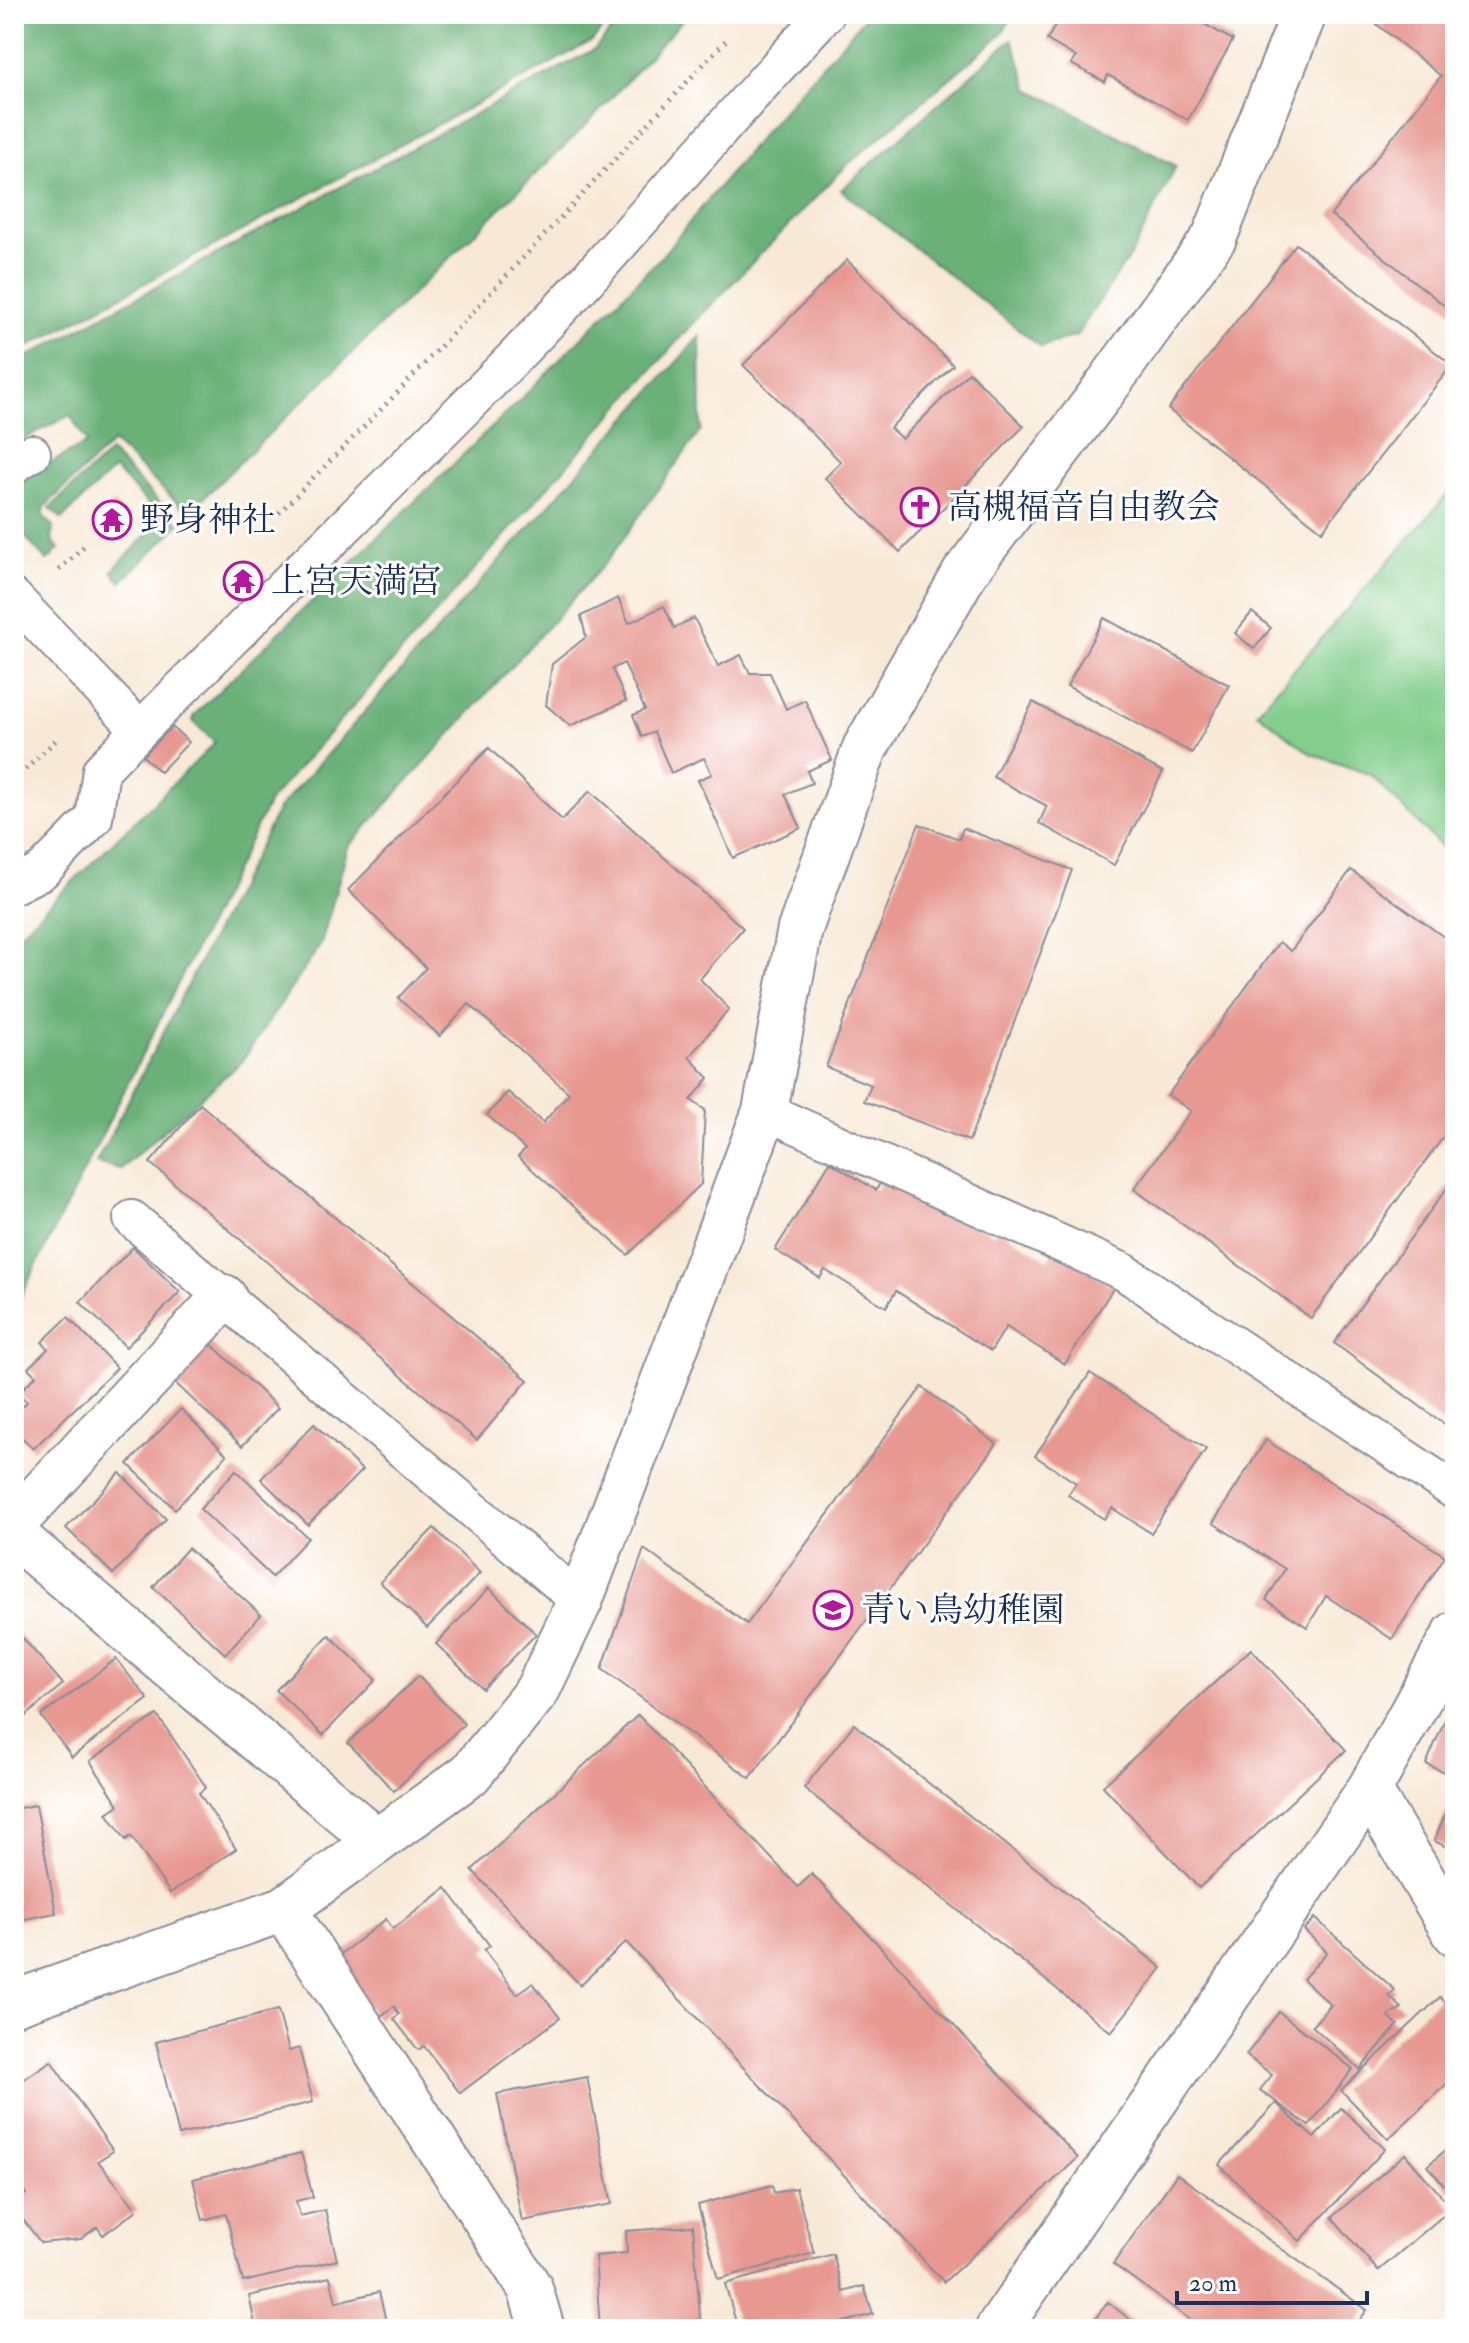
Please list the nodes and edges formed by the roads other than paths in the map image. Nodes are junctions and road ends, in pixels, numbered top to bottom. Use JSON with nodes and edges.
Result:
{"nodes":[{"id":1,"x":826,"y":14,"type":"edge"},
{"id":2,"x":1304,"y":14,"type":"edge"},
{"id":3,"x":14,"y":598,"type":"edge"},
{"id":4,"x":140,"y":730,"type":"junction"},
{"id":5,"x":14,"y":885,"type":"edge"},
{"id":6,"x":765,"y":1111,"type":"junction"},
{"id":7,"x":132,"y":1219,"type":"dead end"},
{"id":8,"x":224,"y":1297,"type":"junction"},
{"id":9,"x":1455,"y":1491,"type":"edge"},
{"id":10,"x":14,"y":1523,"type":"edge"},
{"id":11,"x":14,"y":1535,"type":"edge"},
{"id":12,"x":580,"y":1601,"type":"junction"},
{"id":13,"x":1455,"y":1634,"type":"edge"},
{"id":14,"x":1369,"y":1790,"type":"junction"},
{"id":15,"x":377,"y":1841,"type":"junction"},
{"id":16,"x":284,"y":1909,"type":"junction"},
{"id":17,"x":1455,"y":1933,"type":"edge"},
{"id":18,"x":14,"y":2003,"type":"edge"},
{"id":19,"x":542,"y":2329,"type":"edge"},
{"id":20,"x":998,"y":2329,"type":"edge"}],
"edges":[{"from":1,"to":4,"type":"lane"},
{"from":2,"to":6,"type":"street"},
{"from":3,"to":4,"type":"lane"},
{"from":4,"to":5,"type":"lane"},
{"from":6,"to":9,"type":"lane"},
{"from":6,"to":12,"type":"street"},
{"from":7,"to":8,"type":"lane"},
{"from":8,"to":10,"type":"street"},
{"from":8,"to":12,"type":"lane"},
{"from":11,"to":15,"type":"street"},
{"from":12,"to":15,"type":"street"},
{"from":13,"to":14,"type":"street"},
{"from":14,"to":17,"type":"street"},
{"from":14,"to":20,"type":"street"},
{"from":15,"to":16,"type":"street"},
{"from":16,"to":18,"type":"street"},
{"from":16,"to":19,"type":"street"}]}
